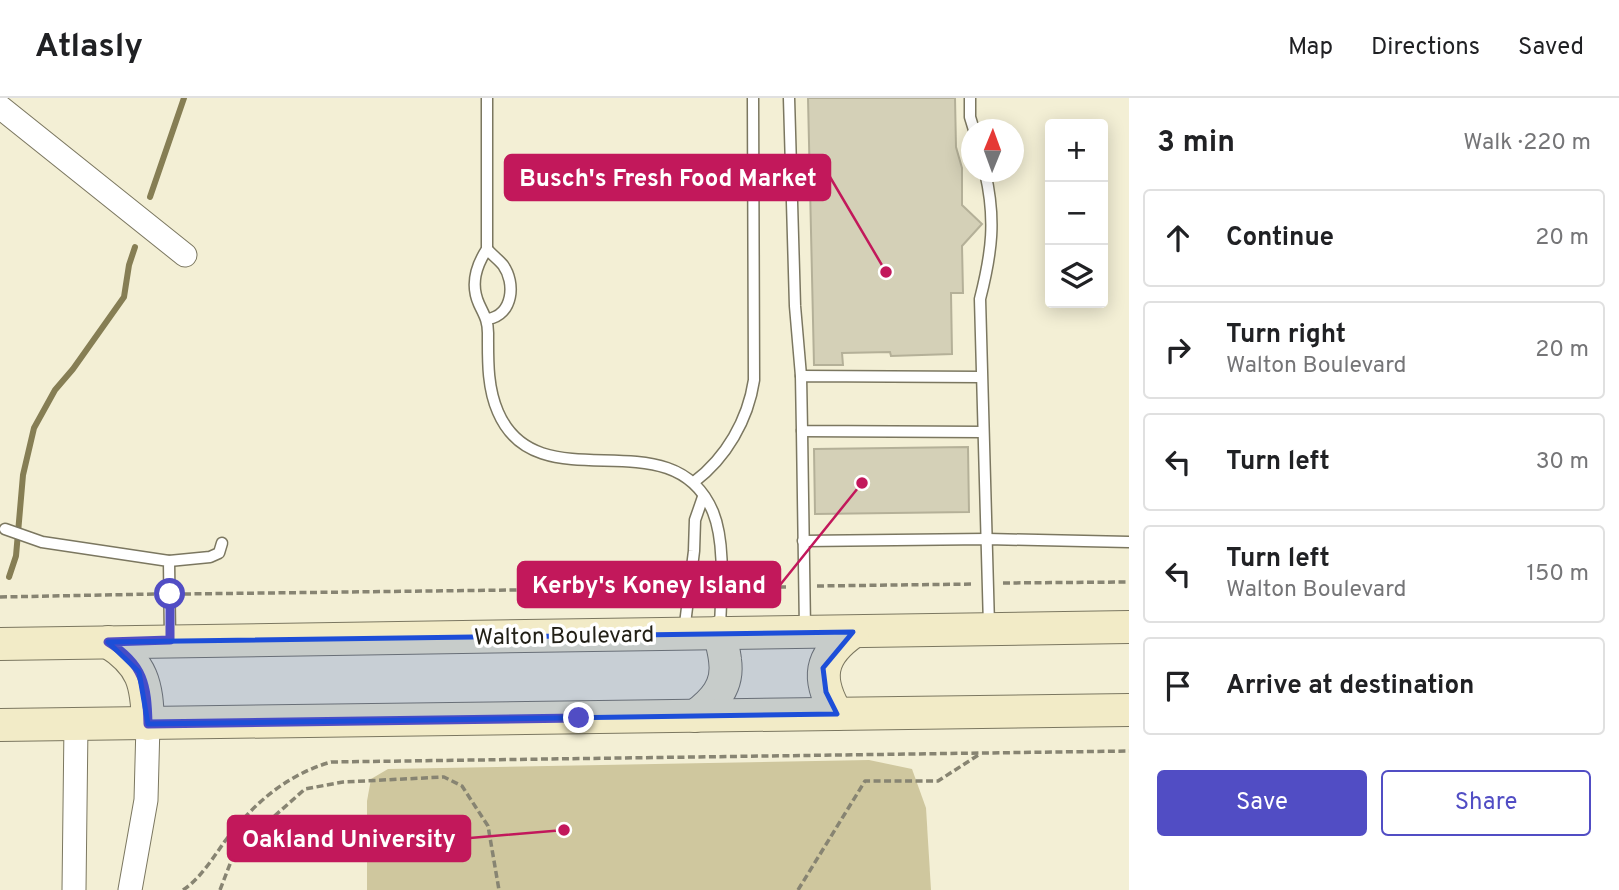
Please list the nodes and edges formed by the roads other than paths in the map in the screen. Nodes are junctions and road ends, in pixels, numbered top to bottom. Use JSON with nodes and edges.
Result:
{"nodes":[{"id":1,"x":487,"y":98,"type":"edge"},
{"id":2,"x":753,"y":98,"type":"edge"},
{"id":3,"x":789,"y":98,"type":"edge"},
{"id":4,"x":970,"y":98,"type":"edge"},
{"id":5,"x":0,"y":107,"type":"edge"},
{"id":6,"x":971,"y":119,"type":"edge"},
{"id":7,"x":987,"y":182,"type":"edge"},
{"id":8,"x":487,"y":249,"type":"junction"},
{"id":9,"x":185,"y":255,"type":"dead end"},
{"id":10,"x":488,"y":319,"type":"junction"},
{"id":11,"x":801,"y":376,"type":"junction"},
{"id":12,"x":981,"y":377,"type":"junction"},
{"id":13,"x":802,"y":430,"type":"junction"},
{"id":14,"x":983,"y":432,"type":"junction"},
{"id":15,"x":694,"y":482,"type":"junction"},
{"id":16,"x":703,"y":497,"type":"junction"},
{"id":17,"x":5,"y":529,"type":"dead end"},
{"id":18,"x":987,"y":538,"type":"junction"},
{"id":19,"x":803,"y":541,"type":"junction"},
{"id":20,"x":1129,"y":542,"type":"edge"},
{"id":21,"x":222,"y":543,"type":"dead end"},
{"id":22,"x":169,"y":561,"type":"junction"},
{"id":23,"x":1129,"y":626,"type":"edge"},
{"id":24,"x":989,"y":629,"type":"junction"},
{"id":25,"x":684,"y":632,"type":"junction"},
{"id":26,"x":720,"y":632,"type":"junction"},
{"id":27,"x":805,"y":632,"type":"junction"},
{"id":28,"x":852,"y":632,"type":"junction"},
{"id":29,"x":170,"y":640,"type":"junction"},
{"id":30,"x":108,"y":642,"type":"junction"},
{"id":31,"x":0,"y":644,"type":"edge"},
{"id":32,"x":1129,"y":710,"type":"edge"},
{"id":33,"x":837,"y":714,"type":"junction"},
{"id":34,"x":695,"y":716,"type":"junction"},
{"id":35,"x":148,"y":724,"type":"junction"},
{"id":36,"x":0,"y":725,"type":"edge"},
{"id":37,"x":76,"y":725,"type":"junction"},
{"id":38,"x":74,"y":890,"type":"edge"},
{"id":39,"x":130,"y":890,"type":"edge"}],
"edges":[{"from":1,"to":8,"type":"lane"},
{"from":2,"to":15,"type":"lane"},
{"from":3,"to":11,"type":"lane"},
{"from":4,"to":6,"type":"lane"},
{"from":5,"to":9,"type":"street"},
{"from":7,"to":12,"type":"lane"},
{"from":8,"to":10,"type":"lane"},
{"from":8,"to":10,"type":"lane"},
{"from":10,"to":15,"type":"lane"},
{"from":11,"to":12,"type":"lane"},
{"from":11,"to":13,"type":"lane"},
{"from":12,"to":14,"type":"lane"},
{"from":13,"to":14,"type":"lane"},
{"from":13,"to":19,"type":"lane"},
{"from":14,"to":18,"type":"lane"},
{"from":15,"to":16,"type":"lane"},
{"from":16,"to":25,"type":"lane"},
{"from":16,"to":26,"type":"lane"},
{"from":17,"to":22,"type":"lane"},
{"from":18,"to":19,"type":"lane"},
{"from":18,"to":20,"type":"lane"},
{"from":18,"to":24,"type":"lane"},
{"from":19,"to":27,"type":"lane"},
{"from":21,"to":22,"type":"lane"},
{"from":22,"to":29,"type":"lane"},
{"from":23,"to":24,"type":"main road","name":"Walton Boulevard"},
{"from":24,"to":28,"type":"main road","name":"Walton Boulevard"},
{"from":25,"to":26,"type":"main road","name":"Walton Boulevard"},
{"from":25,"to":29,"type":"main road","name":"Walton Boulevard"},
{"from":26,"to":27,"type":"main road","name":"Walton Boulevard"},
{"from":26,"to":34,"type":"main road"},
{"from":27,"to":28,"type":"main road","name":"Walton Boulevard"},
{"from":28,"to":33,"type":"main road"},
{"from":29,"to":30,"type":"main road","name":"Walton Boulevard"},
{"from":30,"to":31,"type":"main road","name":"Walton Boulevard"},
{"from":30,"to":35,"type":"main road"},
{"from":32,"to":33,"type":"main road"},
{"from":33,"to":34,"type":"main road"},
{"from":34,"to":35,"type":"main road"},
{"from":35,"to":37,"type":"main road"},
{"from":35,"to":39,"type":"street"},
{"from":36,"to":37,"type":"main road"},
{"from":37,"to":38,"type":"street"}]}
